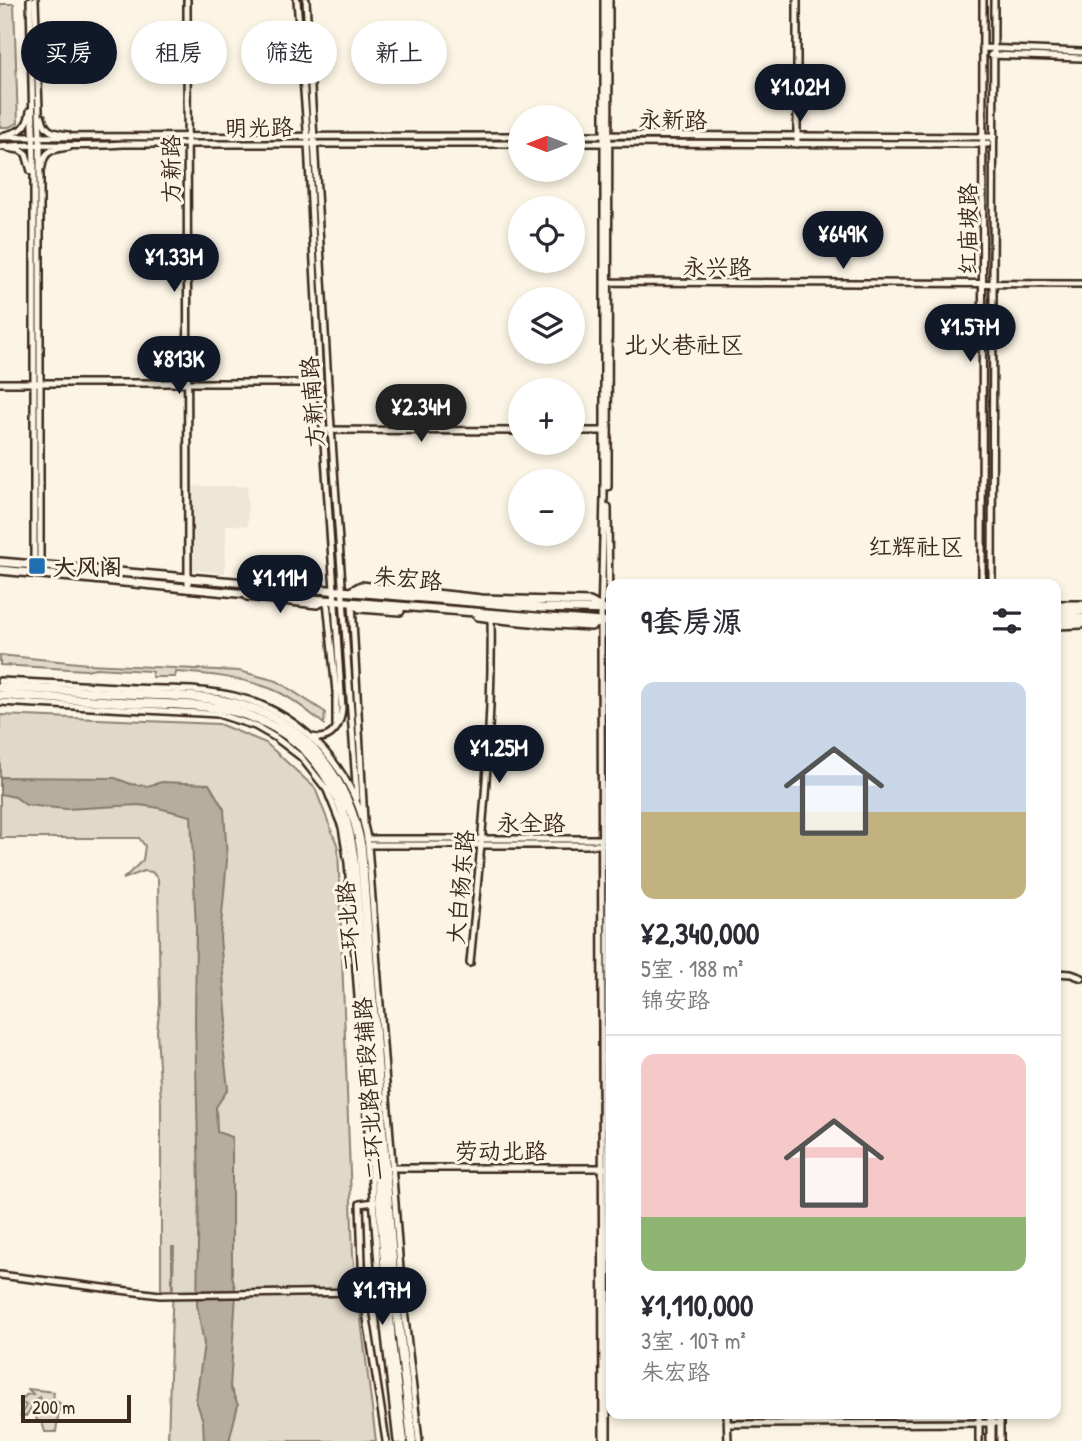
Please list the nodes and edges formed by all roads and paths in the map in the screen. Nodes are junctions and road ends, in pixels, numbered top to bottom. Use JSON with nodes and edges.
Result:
{"nodes":[{"id":1,"x":28,"y":0,"type":"edge"},
{"id":2,"x":38,"y":0,"type":"edge"},
{"id":3,"x":187,"y":0,"type":"edge"},
{"id":4,"x":297,"y":0,"type":"edge"},
{"id":5,"x":306,"y":0,"type":"edge"},
{"id":6,"x":606,"y":0,"type":"edge"},
{"id":7,"x":797,"y":0,"type":"edge"},
{"id":8,"x":983,"y":0,"type":"edge"},
{"id":9,"x":994,"y":0,"type":"edge"},
{"id":10,"x":33,"y":18,"type":"junction"},
{"id":11,"x":984,"y":51,"type":"junction"},
{"id":12,"x":994,"y":52,"type":"junction"},
{"id":13,"x":1082,"y":52,"type":"edge"},
{"id":14,"x":1082,"y":58,"type":"edge"},
{"id":15,"x":32,"y":90,"type":"junction"},
{"id":16,"x":39,"y":104,"type":"junction"},
{"id":17,"x":585,"y":135,"type":"edge"},
{"id":18,"x":606,"y":135,"type":"junction"},
{"id":19,"x":74,"y":136,"type":"junction"},
{"id":20,"x":307,"y":136,"type":"junction"},
{"id":21,"x":316,"y":136,"type":"junction"},
{"id":22,"x":508,"y":136,"type":"edge"},
{"id":23,"x":0,"y":137,"type":"edge"},
{"id":24,"x":187,"y":137,"type":"junction"},
{"id":25,"x":984,"y":140,"type":"junction"},
{"id":26,"x":37,"y":141,"type":"junction"},
{"id":27,"x":797,"y":141,"type":"junction"},
{"id":28,"x":994,"y":141,"type":"junction"},
{"id":29,"x":585,"y":143,"type":"edge"},
{"id":30,"x":606,"y":143,"type":"junction"},
{"id":31,"x":308,"y":144,"type":"junction"},
{"id":32,"x":316,"y":144,"type":"junction"},
{"id":33,"x":508,"y":144,"type":"edge"},
{"id":34,"x":187,"y":145,"type":"junction"},
{"id":35,"x":0,"y":147,"type":"edge"},
{"id":36,"x":73,"y":147,"type":"junction"},
{"id":37,"x":36,"y":187,"type":"junction"},
{"id":38,"x":605,"y":282,"type":"junction"},
{"id":39,"x":984,"y":284,"type":"junction"},
{"id":40,"x":993,"y":284,"type":"junction"},
{"id":41,"x":1082,"y":284,"type":"edge"},
{"id":42,"x":0,"y":383,"type":"edge"},
{"id":43,"x":36,"y":383,"type":"junction"},
{"id":44,"x":188,"y":383,"type":"junction"},
{"id":45,"x":320,"y":383,"type":"junction"},
{"id":46,"x":323,"y":430,"type":"junction"},
{"id":47,"x":331,"y":430,"type":"junction"},
{"id":48,"x":606,"y":430,"type":"junction"},
{"id":49,"x":508,"y":431,"type":"edge"},
{"id":50,"x":585,"y":431,"type":"edge"},
{"id":51,"x":0,"y":562,"type":"edge"},
{"id":52,"x":37,"y":565,"type":"junction"},
{"id":53,"x":0,"y":570,"type":"edge"},
{"id":54,"x":608,"y":579,"type":"edge"},
{"id":55,"x":982,"y":579,"type":"edge"},
{"id":56,"x":992,"y":579,"type":"edge"},
{"id":57,"x":189,"y":580,"type":"junction"},
{"id":58,"x":188,"y":589,"type":"junction"},
{"id":59,"x":333,"y":590,"type":"junction"},
{"id":60,"x":346,"y":591,"type":"junction"},
{"id":61,"x":330,"y":601,"type":"junction"},
{"id":62,"x":493,"y":601,"type":"junction"},
{"id":63,"x":348,"y":602,"type":"junction"},
{"id":64,"x":1082,"y":604,"type":"edge"},
{"id":65,"x":1061,"y":605,"type":"edge"},
{"id":66,"x":606,"y":610,"type":"edge"},
{"id":67,"x":1082,"y":611,"type":"edge"},
{"id":68,"x":1061,"y":612,"type":"edge"},
{"id":69,"x":490,"y":616,"type":"junction"},
{"id":70,"x":1061,"y":618,"type":"edge"},
{"id":71,"x":1082,"y":618,"type":"edge"},
{"id":72,"x":606,"y":621,"type":"edge"},
{"id":73,"x":1082,"y":624,"type":"edge"},
{"id":74,"x":1061,"y":625,"type":"edge"},
{"id":75,"x":0,"y":681,"type":"edge"},
{"id":76,"x":0,"y":687,"type":"edge"},
{"id":77,"x":0,"y":695,"type":"edge"},
{"id":78,"x":0,"y":702,"type":"edge"},
{"id":79,"x":310,"y":736,"type":"junction"},
{"id":80,"x":357,"y":801,"type":"junction"},
{"id":81,"x":364,"y":828,"type":"junction"},
{"id":82,"x":367,"y":842,"type":"junction"},
{"id":83,"x":481,"y":842,"type":"junction"},
{"id":84,"x":606,"y":842,"type":"edge"},
{"id":85,"x":470,"y":963,"type":"dead end"},
{"id":86,"x":1061,"y":973,"type":"edge"},
{"id":87,"x":1082,"y":978,"type":"edge"},
{"id":88,"x":391,"y":1168,"type":"junction"},
{"id":89,"x":606,"y":1168,"type":"edge"},
{"id":90,"x":374,"y":1202,"type":"junction"},
{"id":91,"x":0,"y":1275,"type":"edge"},
{"id":92,"x":363,"y":1292,"type":"junction"},
{"id":93,"x":606,"y":1304,"type":"edge"},
{"id":94,"x":728,"y":1419,"type":"edge"},
{"id":95,"x":984,"y":1419,"type":"edge"},
{"id":96,"x":989,"y":1419,"type":"edge"},
{"id":97,"x":994,"y":1419,"type":"edge"},
{"id":98,"x":728,"y":1424,"type":"junction"},
{"id":99,"x":989,"y":1424,"type":"junction"},
{"id":100,"x":386,"y":1441,"type":"edge"},
{"id":101,"x":397,"y":1441,"type":"edge"},
{"id":102,"x":403,"y":1441,"type":"edge"},
{"id":103,"x":412,"y":1441,"type":"edge"},
{"id":104,"x":419,"y":1441,"type":"edge"},
{"id":105,"x":605,"y":1441,"type":"edge"},
{"id":106,"x":728,"y":1441,"type":"edge"},
{"id":107,"x":979,"y":1441,"type":"edge"},
{"id":108,"x":989,"y":1441,"type":"edge"},
{"id":109,"x":1000,"y":1441,"type":"edge"}],
"edges":[{"from":1,"to":10,"type":"main road"},
{"from":2,"to":10,"type":"main road"},
{"from":3,"to":24,"type":"main road","name":"方新路"},
{"from":4,"to":20,"type":"main road","name":"方新南路"},
{"from":5,"to":21,"type":"main road","name":"方新南路"},
{"from":6,"to":18,"type":"main road"},
{"from":7,"to":27,"type":"main road"},
{"from":8,"to":11,"type":"main road","name":"红庙坡路"},
{"from":9,"to":12,"type":"main road","name":"红庙坡路"},
{"from":10,"to":15,"type":"main road"},
{"from":10,"to":16,"type":"main road"},
{"from":11,"to":12,"type":"main road"},
{"from":11,"to":25,"type":"main road","name":"红庙坡路"},
{"from":12,"to":13,"type":"main road"},
{"from":12,"to":14,"type":"main road"},
{"from":12,"to":28,"type":"main road","name":"红庙坡路"},
{"from":15,"to":23,"type":"main road"},
{"from":15,"to":26,"type":"main road"},
{"from":16,"to":19,"type":"main road"},
{"from":16,"to":26,"type":"main road"},
{"from":17,"to":18,"type":"main road"},
{"from":18,"to":27,"type":"main road","name":"永新路"},
{"from":18,"to":30,"type":"main road"},
{"from":19,"to":24,"type":"main road","name":"明光路"},
{"from":19,"to":26,"type":"main road","name":"明光路"},
{"from":20,"to":21,"type":"main road","name":"明光路"},
{"from":20,"to":24,"type":"main road","name":"明光路"},
{"from":20,"to":31,"type":"main road","name":"方新南路"},
{"from":21,"to":22,"type":"main road","name":"明光路"},
{"from":21,"to":32,"type":"main road","name":"方新南路"},
{"from":23,"to":26,"type":"main road","name":"明光路"},
{"from":24,"to":34,"type":"main road","name":"方新路"},
{"from":25,"to":27,"type":"main road","name":"永新路"},
{"from":25,"to":28,"type":"main road","name":"永新路"},
{"from":25,"to":39,"type":"main road","name":"红庙坡路"},
{"from":26,"to":35,"type":"main road","name":"明光路"},
{"from":26,"to":36,"type":"main road","name":"明光路"},
{"from":26,"to":37,"type":"main road"},
{"from":27,"to":30,"type":"main road","name":"永新路"},
{"from":28,"to":40,"type":"main road","name":"红庙坡路"},
{"from":29,"to":30,"type":"main road"},
{"from":30,"to":38,"type":"main road"},
{"from":31,"to":32,"type":"main road","name":"明光路"},
{"from":31,"to":34,"type":"main road","name":"明光路"},
{"from":31,"to":45,"type":"main road","name":"方新南路"},
{"from":32,"to":33,"type":"main road","name":"明光路"},
{"from":32,"to":47,"type":"main road","name":"方新南路"},
{"from":34,"to":36,"type":"main road","name":"明光路"},
{"from":34,"to":44,"type":"main road","name":"方新路"},
{"from":35,"to":37,"type":"main road"},
{"from":36,"to":37,"type":"main road"},
{"from":37,"to":43,"type":"main road"},
{"from":38,"to":39,"type":"main road","name":"永兴路"},
{"from":38,"to":48,"type":"main road"},
{"from":39,"to":40,"type":"main road","name":"永兴路"},
{"from":39,"to":55,"type":"main road","name":"红庙坡路"},
{"from":40,"to":41,"type":"main road","name":"永兴路"},
{"from":40,"to":56,"type":"main road","name":"红庙坡路"},
{"from":42,"to":43,"type":"main road"},
{"from":43,"to":44,"type":"main road"},
{"from":43,"to":52,"type":"main road"},
{"from":44,"to":45,"type":"main road"},
{"from":44,"to":57,"type":"main road","name":"方新路"},
{"from":45,"to":46,"type":"main road","name":"方新南路"},
{"from":46,"to":47,"type":"main road"},
{"from":46,"to":59,"type":"main road","name":"方新南路"},
{"from":47,"to":49,"type":"main road"},
{"from":47,"to":60,"type":"main road","name":"方新南路"},
{"from":48,"to":50,"type":"main road"},
{"from":48,"to":54,"type":"main road"},
{"from":51,"to":52,"type":"main road","name":"朱宏路"},
{"from":52,"to":57,"type":"main road","name":"朱宏路"},
{"from":53,"to":58,"type":"main road","name":"朱宏路"},
{"from":57,"to":58,"type":"main road","name":"方新路"},
{"from":57,"to":59,"type":"main road","name":"朱宏路"},
{"from":58,"to":61,"type":"main road","name":"朱宏路"},
{"from":59,"to":60,"type":"main road","name":"朱宏路"},
{"from":59,"to":61,"type":"main road","name":"方新南路"},
{"from":60,"to":62,"type":"main road","name":"朱宏路"},
{"from":60,"to":62,"type":"main road"},
{"from":60,"to":63,"type":"main road","name":"方新南路"},
{"from":61,"to":63,"type":"main road","name":"朱宏路"},
{"from":61,"to":79,"type":"main road","name":"方新南路"},
{"from":62,"to":66,"type":"main road","name":"朱宏路"},
{"from":62,"to":69,"type":"main road","name":"大白杨东路"},
{"from":63,"to":69,"type":"main road","name":"朱宏路"},
{"from":63,"to":80,"type":"main road","name":"方新南路"},
{"from":63,"to":81,"type":"main road"},
{"from":64,"to":65,"type":"main road"},
{"from":67,"to":68,"type":"main road"},
{"from":69,"to":72,"type":"main road","name":"朱宏路"},
{"from":69,"to":83,"type":"main road","name":"大白杨东路"},
{"from":70,"to":71,"type":"main road"},
{"from":73,"to":74,"type":"main road"},
{"from":75,"to":79,"type":"main road","name":"二环北路西段辅路"},
{"from":76,"to":103,"type":"highway","name":"二环北路"},
{"from":77,"to":102,"type":"highway","name":"二环北路"},
{"from":78,"to":90,"type":"main road","name":"二环北路西段辅路"},
{"from":79,"to":80,"type":"main road","name":"二环北路西段辅路"},
{"from":80,"to":81,"type":"main road","name":"二环北路西段辅路"},
{"from":81,"to":82,"type":"main road","name":"二环北路西段辅路"},
{"from":82,"to":83,"type":"main road","name":"永全路"},
{"from":82,"to":88,"type":"main road","name":"二环北路西段辅路"},
{"from":83,"to":84,"type":"main road","name":"永全路"},
{"from":83,"to":85,"type":"main road","name":"大白杨东路"},
{"from":86,"to":87,"type":"main road"},
{"from":88,"to":89,"type":"main road","name":"劳动北路"},
{"from":88,"to":104,"type":"main road","name":"二环北路西段辅路"},
{"from":90,"to":92,"type":"main road"},
{"from":90,"to":101,"type":"main road","name":"二环北路西段辅路"},
{"from":91,"to":92,"type":"main road"},
{"from":92,"to":100,"type":"main road"},
{"from":93,"to":105,"type":"main road"},
{"from":94,"to":98,"type":"main road"},
{"from":95,"to":99,"type":"main road"},
{"from":96,"to":99,"type":"main road"},
{"from":97,"to":99,"type":"main road"},
{"from":98,"to":99,"type":"main road"},
{"from":98,"to":106,"type":"main road"},
{"from":99,"to":107,"type":"main road"},
{"from":99,"to":108,"type":"main road"},
{"from":99,"to":109,"type":"main road"}]}
